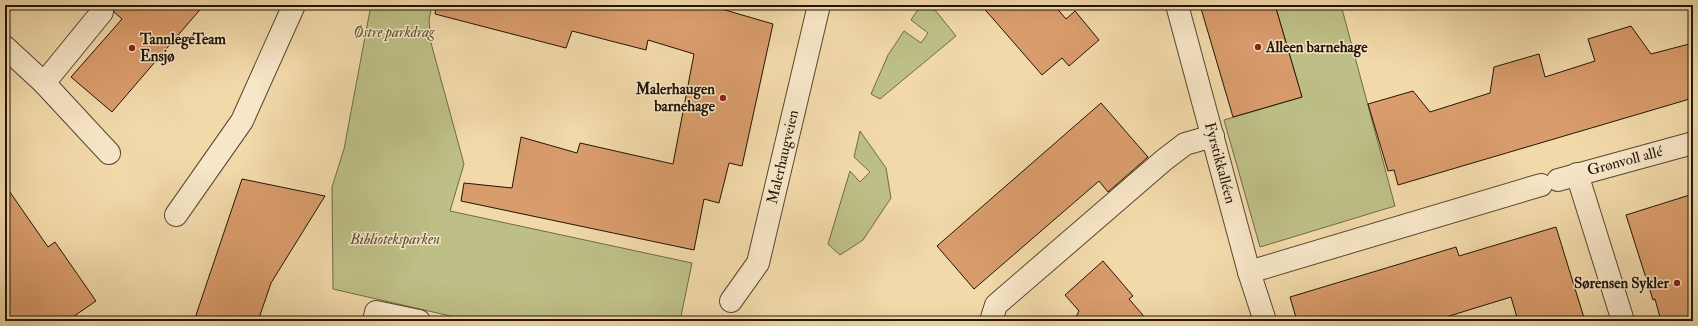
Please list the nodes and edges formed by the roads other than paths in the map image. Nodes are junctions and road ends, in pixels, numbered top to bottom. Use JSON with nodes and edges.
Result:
{"nodes":[{"id":1,"x":294,"y":5,"type":"edge"},
{"id":2,"x":1177,"y":5,"type":"edge"},
{"id":3,"x":815,"y":6,"type":"edge"},
{"id":4,"x":102,"y":12,"type":"dead end"},
{"id":5,"x":5,"y":47,"type":"edge"},
{"id":6,"x":44,"y":82,"type":"junction"},
{"id":7,"x":1213,"y":136,"type":"junction"},
{"id":8,"x":1693,"y":143,"type":"edge"},
{"id":9,"x":109,"y":153,"type":"dead end"},
{"id":10,"x":1559,"y":180,"type":"junction"},
{"id":11,"x":176,"y":215,"type":"dead end"},
{"id":12,"x":1249,"y":272,"type":"junction"},
{"id":13,"x":731,"y":301,"type":"dead end"},
{"id":14,"x":374,"y":321,"type":"edge"},
{"id":15,"x":419,"y":321,"type":"edge"},
{"id":16,"x":991,"y":321,"type":"edge"},
{"id":17,"x":1265,"y":321,"type":"edge"},
{"id":18,"x":1623,"y":321,"type":"edge"}],
"edges":[{"from":1,"to":11,"type":"street"},
{"from":2,"to":7,"type":"street","name":"Fyrstikkalléen"},
{"from":3,"to":13,"type":"street","name":"Malerhaugveien"},
{"from":4,"to":6,"type":"street"},
{"from":5,"to":6,"type":"street"},
{"from":6,"to":9,"type":"street"},
{"from":7,"to":12,"type":"street","name":"Fyrstikkalléen"},
{"from":7,"to":16,"type":"street"},
{"from":8,"to":10,"type":"street","name":"Grønvoll allé"},
{"from":10,"to":12,"type":"street","name":"Grønvoll allé"},
{"from":10,"to":18,"type":"street"},
{"from":12,"to":17,"type":"street","name":"Fyrstikkalléen"},
{"from":14,"to":15,"type":"street"}]}
